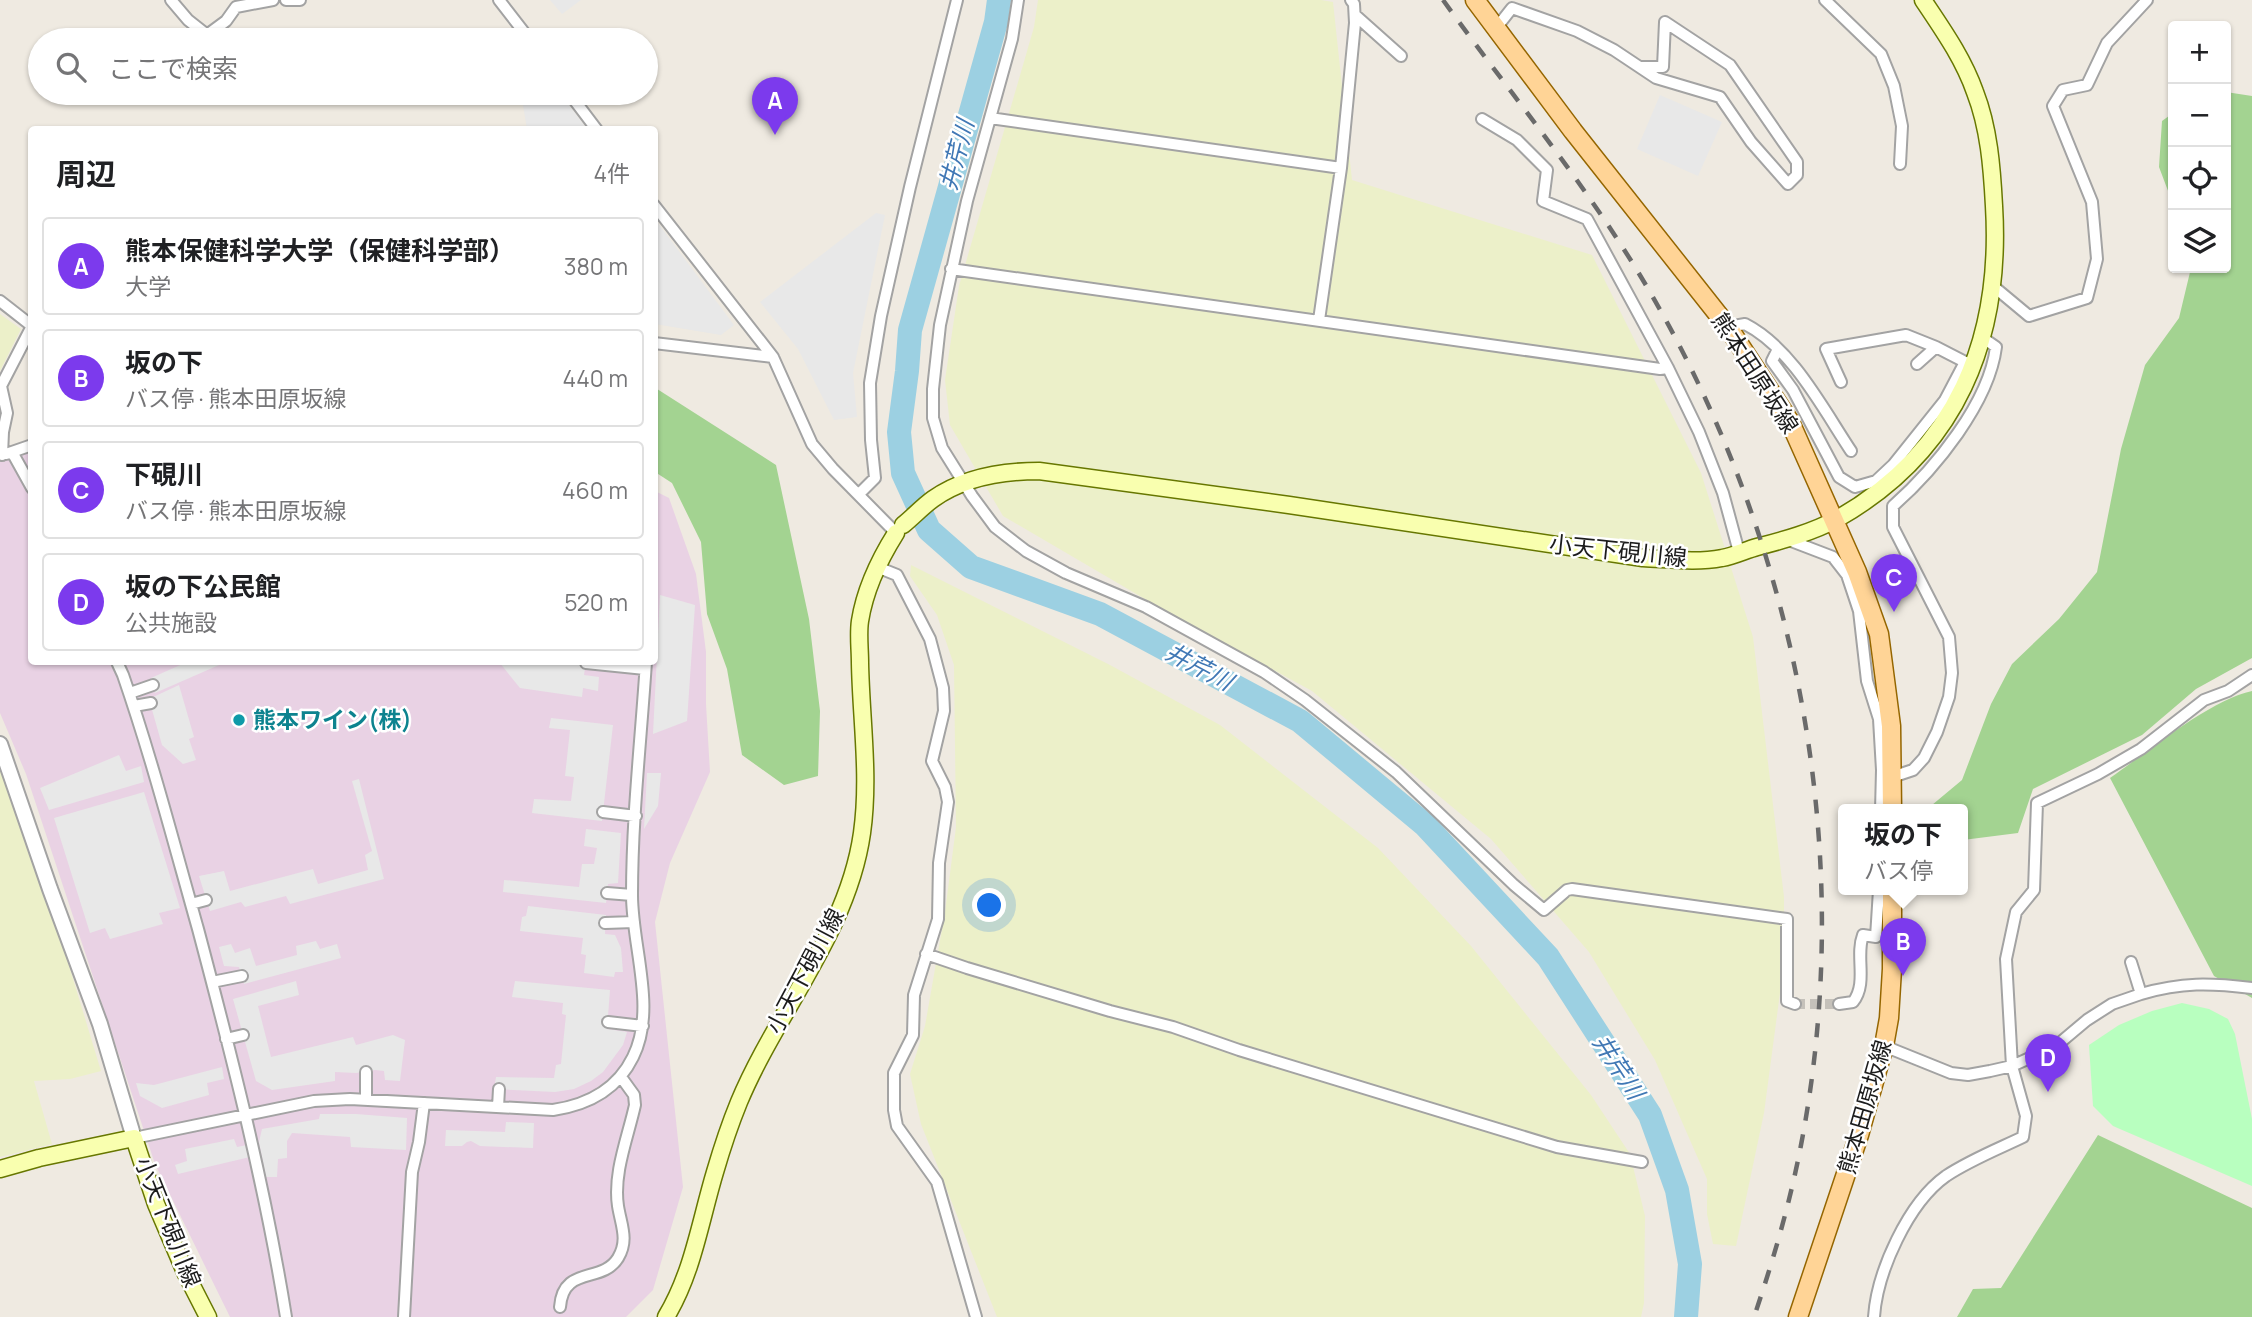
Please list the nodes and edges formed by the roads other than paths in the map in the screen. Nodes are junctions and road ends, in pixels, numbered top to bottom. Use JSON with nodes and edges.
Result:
{"nodes":[{"id":1,"x":171,"y":0,"type":"edge"},
{"id":2,"x":273,"y":0,"type":"edge"},
{"id":3,"x":286,"y":0,"type":"edge"},
{"id":4,"x":300,"y":0,"type":"edge"},
{"id":5,"x":499,"y":0,"type":"edge"},
{"id":6,"x":957,"y":0,"type":"edge"},
{"id":7,"x":1018,"y":0,"type":"edge"},
{"id":8,"x":1351,"y":0,"type":"edge"},
{"id":9,"x":1475,"y":0,"type":"edge"},
{"id":10,"x":1825,"y":0,"type":"edge"},
{"id":11,"x":1923,"y":0,"type":"edge"},
{"id":12,"x":2147,"y":0,"type":"edge"},
{"id":13,"x":1509,"y":4,"type":"edge"},
{"id":14,"x":1355,"y":15,"type":"junction"},
{"id":15,"x":1497,"y":27,"type":"junction"},
{"id":16,"x":198,"y":28,"type":"edge"},
{"id":17,"x":216,"y":28,"type":"edge"},
{"id":18,"x":521,"y":28,"type":"edge"},
{"id":19,"x":1401,"y":56,"type":"dead end"},
{"id":20,"x":1640,"y":67,"type":"junction"},
{"id":21,"x":578,"y":105,"type":"edge"},
{"id":22,"x":990,"y":118,"type":"junction"},
{"id":23,"x":1482,"y":119,"type":"dead end"},
{"id":24,"x":594,"y":126,"type":"edge"},
{"id":25,"x":1900,"y":164,"type":"dead end"},
{"id":26,"x":1341,"y":168,"type":"junction"},
{"id":27,"x":658,"y":210,"type":"edge"},
{"id":28,"x":951,"y":269,"type":"junction"},
{"id":29,"x":1993,"y":286,"type":"junction"},
{"id":30,"x":0,"y":301,"type":"edge"},
{"id":31,"x":1319,"y":320,"type":"junction"},
{"id":32,"x":28,"y":323,"type":"edge"},
{"id":33,"x":1728,"y":327,"type":"junction"},
{"id":34,"x":28,"y":334,"type":"edge"},
{"id":35,"x":1983,"y":338,"type":"junction"},
{"id":36,"x":658,"y":343,"type":"edge"},
{"id":37,"x":1936,"y":347,"type":"junction"},
{"id":38,"x":1779,"y":349,"type":"junction"},
{"id":39,"x":773,"y":357,"type":"junction"},
{"id":40,"x":1917,"y":364,"type":"dead end"},
{"id":41,"x":1969,"y":364,"type":"junction"},
{"id":42,"x":1668,"y":368,"type":"junction"},
{"id":43,"x":1841,"y":382,"type":"dead end"},
{"id":44,"x":28,"y":446,"type":"edge"},
{"id":45,"x":1851,"y":451,"type":"dead end"},
{"id":46,"x":5,"y":454,"type":"edge"},
{"id":47,"x":28,"y":483,"type":"edge"},
{"id":48,"x":960,"y":484,"type":"junction"},
{"id":49,"x":859,"y":494,"type":"junction"},
{"id":50,"x":1835,"y":520,"type":"junction"},
{"id":51,"x":903,"y":525,"type":"junction"},
{"id":52,"x":1786,"y":539,"type":"junction"},
{"id":53,"x":1739,"y":552,"type":"junction"},
{"id":54,"x":877,"y":567,"type":"junction"},
{"id":55,"x":118,"y":665,"type":"edge"},
{"id":56,"x":645,"y":665,"type":"edge"},
{"id":57,"x":2252,"y":675,"type":"edge"},
{"id":58,"x":153,"y":685,"type":"dead end"},
{"id":59,"x":130,"y":693,"type":"junction"},
{"id":60,"x":151,"y":704,"type":"dead end"},
{"id":61,"x":134,"y":706,"type":"junction"},
{"id":62,"x":0,"y":744,"type":"edge"},
{"id":63,"x":1892,"y":777,"type":"junction"},
{"id":64,"x":1881,"y":804,"type":"edge"},
{"id":65,"x":1892,"y":804,"type":"edge"},
{"id":66,"x":603,"y":812,"type":"dead end"},
{"id":67,"x":636,"y":816,"type":"junction"},
{"id":68,"x":607,"y":893,"type":"dead end"},
{"id":69,"x":632,"y":895,"type":"junction"},
{"id":70,"x":1879,"y":895,"type":"edge"},
{"id":71,"x":1892,"y":895,"type":"edge"},
{"id":72,"x":206,"y":900,"type":"dead end"},
{"id":73,"x":191,"y":904,"type":"junction"},
{"id":74,"x":634,"y":922,"type":"junction"},
{"id":75,"x":605,"y":923,"type":"dead end"},
{"id":76,"x":926,"y":954,"type":"junction"},
{"id":77,"x":2131,"y":962,"type":"dead end"},
{"id":78,"x":242,"y":976,"type":"dead end"},
{"id":79,"x":212,"y":982,"type":"junction"},
{"id":80,"x":2252,"y":988,"type":"edge"},
{"id":81,"x":2141,"y":994,"type":"junction"},
{"id":82,"x":1795,"y":1004,"type":"dead end"},
{"id":83,"x":1839,"y":1004,"type":"tunnel mouth"},
{"id":84,"x":608,"y":1022,"type":"dead end"},
{"id":85,"x":643,"y":1026,"type":"junction"},
{"id":86,"x":243,"y":1035,"type":"dead end"},
{"id":87,"x":226,"y":1039,"type":"junction"},
{"id":88,"x":1884,"y":1046,"type":"junction"},
{"id":89,"x":2012,"y":1066,"type":"junction"},
{"id":90,"x":366,"y":1072,"type":"dead end"},
{"id":91,"x":621,"y":1077,"type":"junction"},
{"id":92,"x":499,"y":1089,"type":"dead end"},
{"id":93,"x":366,"y":1100,"type":"junction"},
{"id":94,"x":424,"y":1103,"type":"junction"},
{"id":95,"x":498,"y":1107,"type":"junction"},
{"id":96,"x":245,"y":1115,"type":"junction"},
{"id":97,"x":134,"y":1138,"type":"junction"},
{"id":98,"x":1642,"y":1162,"type":"dead end"},
{"id":99,"x":0,"y":1170,"type":"edge"},
{"id":100,"x":560,"y":1307,"type":"dead end"},
{"id":101,"x":208,"y":1317,"type":"edge"},
{"id":102,"x":286,"y":1317,"type":"edge"},
{"id":103,"x":404,"y":1317,"type":"edge"},
{"id":104,"x":666,"y":1317,"type":"edge"},
{"id":105,"x":976,"y":1317,"type":"edge"},
{"id":106,"x":1798,"y":1317,"type":"edge"},
{"id":107,"x":1874,"y":1317,"type":"edge"}],
"edges":[{"from":1,"to":16,"type":"street"},
{"from":2,"to":17,"type":"street"},
{"from":3,"to":4,"type":"street"},
{"from":5,"to":18,"type":"street"},
{"from":6,"to":49,"type":"street"},
{"from":7,"to":22,"type":"street"},
{"from":8,"to":14,"type":"street"},
{"from":9,"to":15,"type":"main road","name":"熊本田原坂線"},
{"from":10,"to":25,"type":"street"},
{"from":11,"to":29,"type":"main road","name":"小天下硯川線"},
{"from":12,"to":29,"type":"street"},
{"from":13,"to":15,"type":"street"},
{"from":13,"to":20,"type":"street"},
{"from":14,"to":19,"type":"street"},
{"from":14,"to":26,"type":"street"},
{"from":15,"to":33,"type":"main road","name":"熊本田原坂線"},
{"from":20,"to":20,"type":"street"},
{"from":21,"to":24,"type":"street"},
{"from":22,"to":26,"type":"street"},
{"from":22,"to":28,"type":"street"},
{"from":23,"to":42,"type":"street"},
{"from":26,"to":31,"type":"street"},
{"from":27,"to":39,"type":"street"},
{"from":28,"to":31,"type":"street"},
{"from":28,"to":48,"type":"street"},
{"from":29,"to":35,"type":"main road","name":"小天下硯川線"},
{"from":30,"to":32,"type":"street"},
{"from":31,"to":42,"type":"street"},
{"from":33,"to":38,"type":"street"},
{"from":33,"to":50,"type":"main road","name":"熊本田原坂線"},
{"from":34,"to":46,"type":"street"},
{"from":35,"to":41,"type":"main road","name":"小天下硯川線"},
{"from":35,"to":63,"type":"street"},
{"from":36,"to":39,"type":"street"},
{"from":37,"to":40,"type":"street"},
{"from":37,"to":41,"type":"street"},
{"from":37,"to":43,"type":"street"},
{"from":38,"to":41,"type":"street"},
{"from":38,"to":45,"type":"street"},
{"from":39,"to":49,"type":"street"},
{"from":41,"to":50,"type":"main road","name":"小天下硯川線"},
{"from":42,"to":53,"type":"street"},
{"from":44,"to":46,"type":"street"},
{"from":46,"to":47,"type":"street"},
{"from":48,"to":51,"type":"main road","name":"小天下硯川線"},
{"from":48,"to":53,"type":"main road","name":"小天下硯川線"},
{"from":48,"to":82,"type":"street"},
{"from":49,"to":51,"type":"street"},
{"from":50,"to":52,"type":"main road","name":"小天下硯川線"},
{"from":50,"to":63,"type":"main road","name":"熊本田原坂線"},
{"from":51,"to":54,"type":"main road","name":"小天下硯川線"},
{"from":52,"to":53,"type":"main road","name":"小天下硯川線"},
{"from":52,"to":64,"type":"street"},
{"from":54,"to":76,"type":"street"},
{"from":54,"to":104,"type":"main road","name":"小天下硯川線"},
{"from":55,"to":59,"type":"street"},
{"from":56,"to":67,"type":"street"},
{"from":57,"to":89,"type":"street"},
{"from":58,"to":59,"type":"street"},
{"from":59,"to":61,"type":"street"},
{"from":60,"to":61,"type":"street"},
{"from":61,"to":73,"type":"street"},
{"from":62,"to":97,"type":"street"},
{"from":63,"to":65,"type":"main road","name":"熊本田原坂線"},
{"from":66,"to":67,"type":"street"},
{"from":67,"to":69,"type":"street"},
{"from":68,"to":69,"type":"street"},
{"from":69,"to":74,"type":"street"},
{"from":70,"to":83,"type":"street"},
{"from":71,"to":88,"type":"main road","name":"熊本田原坂線"},
{"from":72,"to":73,"type":"street"},
{"from":73,"to":79,"type":"street"},
{"from":74,"to":75,"type":"street"},
{"from":74,"to":85,"type":"street"},
{"from":76,"to":98,"type":"street"},
{"from":76,"to":105,"type":"street"},
{"from":77,"to":81,"type":"street"},
{"from":78,"to":79,"type":"street"},
{"from":79,"to":87,"type":"street"},
{"from":80,"to":81,"type":"street"},
{"from":81,"to":89,"type":"street"},
{"from":84,"to":85,"type":"street"},
{"from":85,"to":91,"type":"street"},
{"from":86,"to":87,"type":"street"},
{"from":87,"to":96,"type":"street"},
{"from":88,"to":89,"type":"street"},
{"from":88,"to":106,"type":"main road","name":"熊本田原坂線"},
{"from":89,"to":107,"type":"street"},
{"from":90,"to":93,"type":"street"},
{"from":91,"to":95,"type":"street"},
{"from":91,"to":100,"type":"street"},
{"from":92,"to":95,"type":"street"},
{"from":93,"to":94,"type":"street"},
{"from":93,"to":96,"type":"street"},
{"from":94,"to":95,"type":"street"},
{"from":94,"to":103,"type":"street"},
{"from":96,"to":97,"type":"street"},
{"from":96,"to":102,"type":"street"},
{"from":97,"to":99,"type":"main road","name":"小天下硯川線"},
{"from":97,"to":101,"type":"main road","name":"小天下硯川線"}]}
